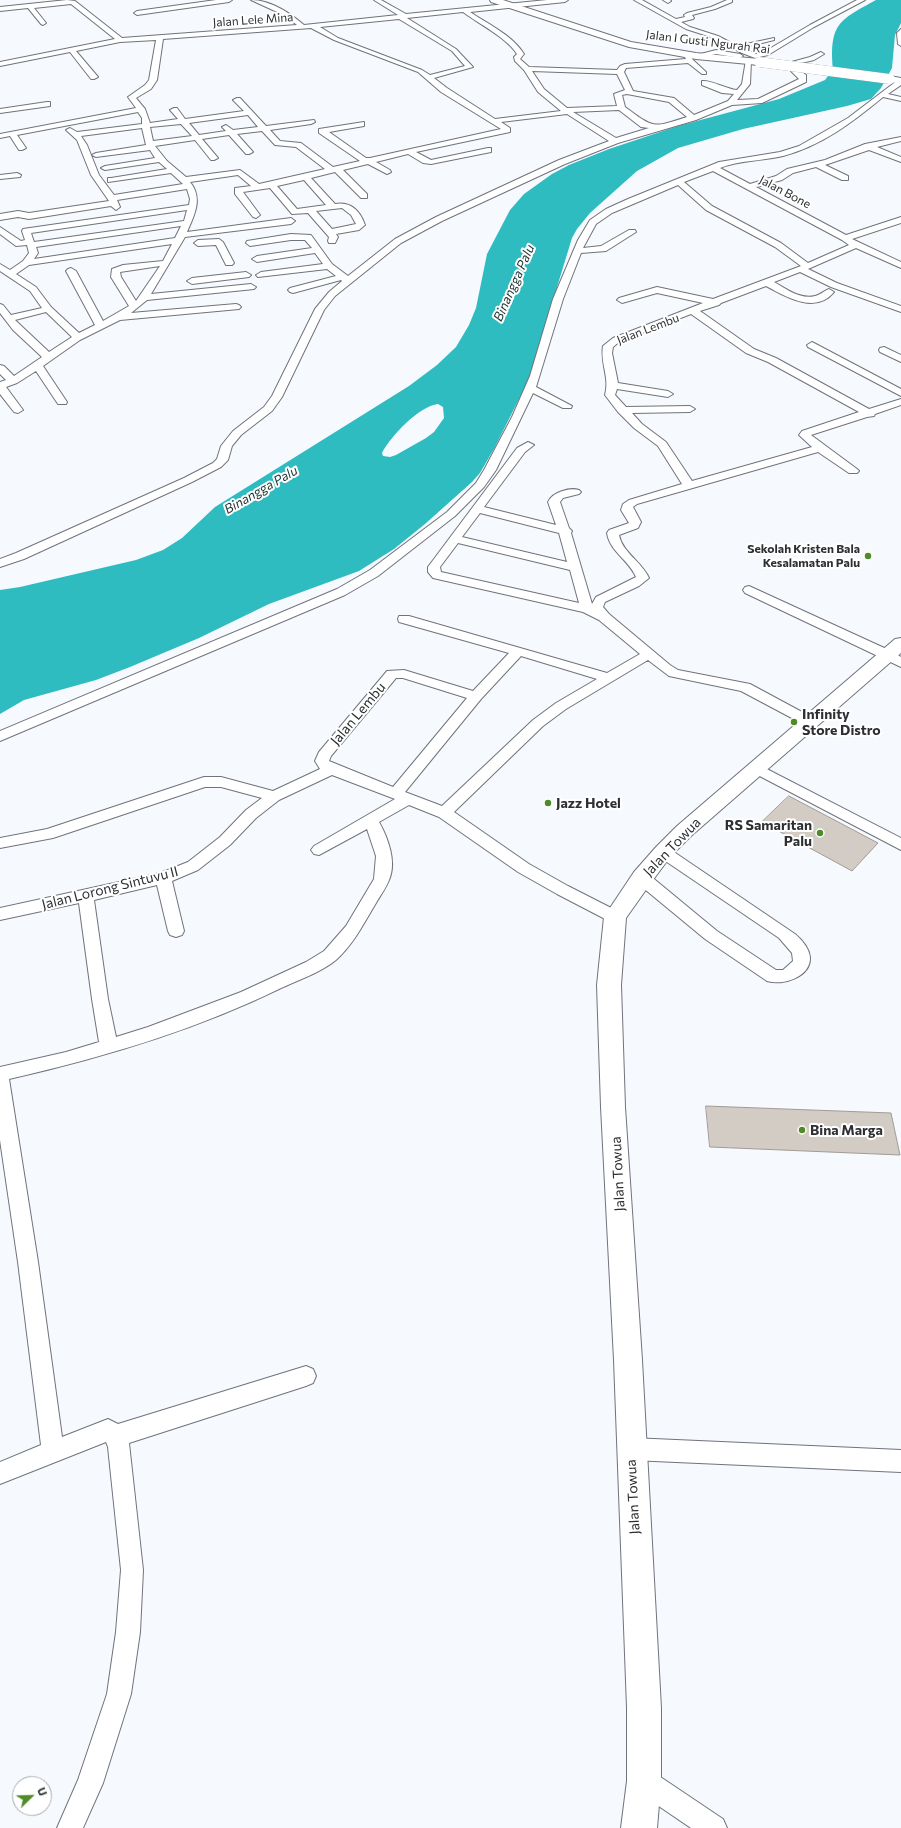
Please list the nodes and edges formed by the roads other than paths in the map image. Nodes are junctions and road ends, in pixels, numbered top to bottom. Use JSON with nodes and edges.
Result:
{"nodes":[{"id":1,"x":229,"y":0,"type":"edge"},
{"id":2,"x":254,"y":0,"type":"edge"},
{"id":3,"x":377,"y":0,"type":"edge"},
{"id":4,"x":494,"y":0,"type":"edge"},
{"id":5,"x":565,"y":0,"type":"edge"},
{"id":6,"x":637,"y":0,"type":"edge"},
{"id":7,"x":728,"y":0,"type":"edge"},
{"id":8,"x":862,"y":0,"type":"edge"},
{"id":9,"x":71,"y":1,"type":"edge"},
{"id":10,"x":509,"y":6,"type":"junction"},
{"id":11,"x":30,"y":7,"type":"junction"},
{"id":12,"x":0,"y":9,"type":"edge"},
{"id":13,"x":464,"y":10,"type":"junction"},
{"id":14,"x":137,"y":13,"type":"dead end"},
{"id":15,"x":402,"y":17,"type":"junction"},
{"id":16,"x":674,"y":21,"type":"junction"},
{"id":17,"x":43,"y":23,"type":"dead end"},
{"id":18,"x":313,"y":26,"type":"junction"},
{"id":19,"x":303,"y":27,"type":"junction"},
{"id":20,"x":901,"y":32,"type":"edge"},
{"id":21,"x":160,"y":37,"type":"junction"},
{"id":22,"x":772,"y":39,"type":"dead end"},
{"id":23,"x":120,"y":40,"type":"junction"},
{"id":24,"x":901,"y":44,"type":"edge"},
{"id":25,"x":736,"y":48,"type":"junction"},
{"id":26,"x":72,"y":50,"type":"junction"},
{"id":27,"x":670,"y":52,"type":"junction"},
{"id":28,"x":820,"y":54,"type":"dead end"},
{"id":29,"x":692,"y":55,"type":"junction"},
{"id":30,"x":631,"y":58,"type":"dead end"},
{"id":31,"x":753,"y":59,"type":"junction"},
{"id":32,"x":0,"y":64,"type":"edge"},
{"id":33,"x":527,"y":69,"type":"junction"},
{"id":34,"x":620,"y":72,"type":"junction"},
{"id":35,"x":704,"y":73,"type":"dead end"},
{"id":36,"x":94,"y":77,"type":"dead end"},
{"id":37,"x":430,"y":77,"type":"junction"},
{"id":38,"x":901,"y":82,"type":"edge"},
{"id":39,"x":705,"y":83,"type":"dead end"},
{"id":40,"x":630,"y":91,"type":"junction"},
{"id":41,"x":740,"y":93,"type":"junction"},
{"id":42,"x":882,"y":95,"type":"junction"},
{"id":43,"x":901,"y":99,"type":"edge"},
{"id":44,"x":237,"y":100,"type":"dead end"},
{"id":45,"x":731,"y":103,"type":"junction"},
{"id":46,"x":47,"y":104,"type":"dead end"},
{"id":47,"x":621,"y":108,"type":"junction"},
{"id":48,"x":141,"y":109,"type":"junction"},
{"id":49,"x":174,"y":110,"type":"dead end"},
{"id":50,"x":0,"y":111,"type":"edge"},
{"id":51,"x":567,"y":111,"type":"junction"},
{"id":52,"x":249,"y":112,"type":"junction"},
{"id":53,"x":217,"y":117,"type":"junction"},
{"id":54,"x":693,"y":118,"type":"junction"},
{"id":55,"x":494,"y":121,"type":"junction"},
{"id":56,"x":183,"y":122,"type":"junction"},
{"id":57,"x":310,"y":122,"type":"dead end"},
{"id":58,"x":361,"y":124,"type":"dead end"},
{"id":59,"x":62,"y":126,"type":"junction"},
{"id":60,"x":145,"y":126,"type":"junction"},
{"id":61,"x":657,"y":128,"type":"junction"},
{"id":62,"x":264,"y":129,"type":"junction"},
{"id":63,"x":322,"y":131,"type":"junction"},
{"id":64,"x":311,"y":132,"type":"dead end"},
{"id":65,"x":231,"y":133,"type":"junction"},
{"id":66,"x":12,"y":134,"type":"junction"},
{"id":67,"x":77,"y":134,"type":"junction"},
{"id":68,"x":0,"y":136,"type":"edge"},
{"id":69,"x":197,"y":138,"type":"junction"},
{"id":70,"x":876,"y":138,"type":"dead end"},
{"id":71,"x":615,"y":140,"type":"junction"},
{"id":72,"x":899,"y":141,"type":"edge"},
{"id":73,"x":150,"y":146,"type":"junction"},
{"id":74,"x":869,"y":147,"type":"junction"},
{"id":75,"x":22,"y":148,"type":"dead end"},
{"id":76,"x":488,"y":150,"type":"dead end"},
{"id":77,"x":408,"y":151,"type":"junction"},
{"id":78,"x":249,"y":152,"type":"dead end"},
{"id":79,"x":96,"y":155,"type":"dead end"},
{"id":80,"x":214,"y":158,"type":"dead end"},
{"id":81,"x":161,"y":159,"type":"junction"},
{"id":82,"x":366,"y":160,"type":"junction"},
{"id":83,"x":901,"y":160,"type":"edge"},
{"id":84,"x":818,"y":165,"type":"junction"},
{"id":85,"x":105,"y":168,"type":"dead end"},
{"id":86,"x":333,"y":168,"type":"junction"},
{"id":87,"x":714,"y":168,"type":"junction"},
{"id":88,"x":173,"y":170,"type":"junction"},
{"id":89,"x":387,"y":172,"type":"dead end"},
{"id":90,"x":17,"y":175,"type":"dead end"},
{"id":91,"x":305,"y":176,"type":"junction"},
{"id":92,"x":0,"y":177,"type":"edge"},
{"id":93,"x":845,"y":178,"type":"dead end"},
{"id":94,"x":111,"y":180,"type":"dead end"},
{"id":95,"x":678,"y":181,"type":"junction"},
{"id":96,"x":186,"y":183,"type":"junction"},
{"id":97,"x":272,"y":185,"type":"junction"},
{"id":98,"x":256,"y":186,"type":"junction"},
{"id":99,"x":749,"y":187,"type":"junction"},
{"id":100,"x":364,"y":196,"type":"dead end"},
{"id":101,"x":113,"y":201,"type":"junction"},
{"id":102,"x":332,"y":206,"type":"junction"},
{"id":103,"x":192,"y":207,"type":"junction"},
{"id":104,"x":310,"y":210,"type":"junction"},
{"id":105,"x":256,"y":215,"type":"dead end"},
{"id":106,"x":0,"y":217,"type":"edge"},
{"id":107,"x":121,"y":217,"type":"junction"},
{"id":108,"x":901,"y":220,"type":"edge"},
{"id":109,"x":291,"y":221,"type":"dead end"},
{"id":110,"x":186,"y":223,"type":"junction"},
{"id":111,"x":0,"y":230,"type":"edge"},
{"id":112,"x":330,"y":232,"type":"junction"},
{"id":113,"x":632,"y":232,"type":"dead end"},
{"id":114,"x":845,"y":238,"type":"junction"},
{"id":115,"x":179,"y":240,"type":"junction"},
{"id":116,"x":250,"y":243,"type":"dead end"},
{"id":117,"x":31,"y":244,"type":"junction"},
{"id":118,"x":856,"y":245,"type":"junction"},
{"id":119,"x":316,"y":247,"type":"junction"},
{"id":120,"x":577,"y":251,"type":"junction"},
{"id":121,"x":257,"y":259,"type":"dead end"},
{"id":122,"x":26,"y":263,"type":"junction"},
{"id":123,"x":166,"y":263,"type":"junction"},
{"id":124,"x":229,"y":263,"type":"dead end"},
{"id":125,"x":901,"y":265,"type":"edge"},
{"id":126,"x":329,"y":266,"type":"junction"},
{"id":127,"x":803,"y":268,"type":"junction"},
{"id":128,"x":4,"y":270,"type":"edge"},
{"id":129,"x":71,"y":271,"type":"dead end"},
{"id":130,"x":246,"y":275,"type":"dead end"},
{"id":131,"x":261,"y":275,"type":"dead end"},
{"id":132,"x":344,"y":279,"type":"junction"},
{"id":133,"x":180,"y":282,"type":"dead end"},
{"id":134,"x":766,"y":282,"type":"junction"},
{"id":135,"x":167,"y":284,"type":"dead end"},
{"id":136,"x":153,"y":285,"type":"junction"},
{"id":137,"x":251,"y":287,"type":"dead end"},
{"id":138,"x":293,"y":290,"type":"dead end"},
{"id":139,"x":829,"y":292,"type":"dead end"},
{"id":140,"x":145,"y":296,"type":"junction"},
{"id":141,"x":622,"y":300,"type":"dead end"},
{"id":142,"x":716,"y":303,"type":"junction"},
{"id":143,"x":134,"y":306,"type":"junction"},
{"id":144,"x":0,"y":307,"type":"edge"},
{"id":145,"x":236,"y":307,"type":"dead end"},
{"id":146,"x":48,"y":309,"type":"junction"},
{"id":147,"x":901,"y":309,"type":"edge"},
{"id":148,"x":693,"y":311,"type":"junction"},
{"id":149,"x":117,"y":317,"type":"junction"},
{"id":150,"x":9,"y":319,"type":"junction"},
{"id":151,"x":101,"y":326,"type":"junction"},
{"id":152,"x":78,"y":337,"type":"junction"},
{"id":153,"x":812,"y":345,"type":"dead end"},
{"id":154,"x":884,"y":350,"type":"dead end"},
{"id":155,"x":49,"y":358,"type":"junction"},
{"id":156,"x":901,"y":358,"type":"edge"},
{"id":157,"x":38,"y":366,"type":"junction"},
{"id":158,"x":0,"y":368,"type":"edge"},
{"id":159,"x":13,"y":380,"type":"junction"},
{"id":160,"x":614,"y":385,"type":"junction"},
{"id":161,"x":0,"y":386,"type":"edge"},
{"id":162,"x":530,"y":388,"type":"junction"},
{"id":163,"x":901,"y":393,"type":"edge"},
{"id":164,"x":668,"y":394,"type":"dead end"},
{"id":165,"x":62,"y":402,"type":"dead end"},
{"id":166,"x":901,"y":402,"type":"edge"},
{"id":167,"x":567,"y":406,"type":"dead end"},
{"id":168,"x":690,"y":409,"type":"dead end"},
{"id":169,"x":18,"y":410,"type":"dead end"},
{"id":170,"x":622,"y":410,"type":"junction"},
{"id":171,"x":870,"y":414,"type":"junction"},
{"id":172,"x":528,"y":445,"type":"dead end"},
{"id":173,"x":820,"y":448,"type":"junction"},
{"id":174,"x":853,"y":471,"type":"dead end"},
{"id":175,"x":689,"y":486,"type":"junction"},
{"id":176,"x":575,"y":492,"type":"dead end"},
{"id":177,"x":477,"y":509,"type":"junction"},
{"id":178,"x":566,"y":531,"type":"junction"},
{"id":179,"x":456,"y":539,"type":"junction"},
{"id":180,"x":0,"y":563,"type":"edge"},
{"id":181,"x":574,"y":567,"type":"junction"},
{"id":182,"x":749,"y":590,"type":"dead end"},
{"id":183,"x":587,"y":609,"type":"junction"},
{"id":184,"x":604,"y":617,"type":"junction"},
{"id":185,"x":404,"y":619,"type":"dead end"},
{"id":186,"x":518,"y":651,"type":"junction"},
{"id":187,"x":897,"y":653,"type":"edge"},
{"id":188,"x":649,"y":654,"type":"junction"},
{"id":189,"x":608,"y":678,"type":"junction"},
{"id":190,"x":476,"y":696,"type":"junction"},
{"id":191,"x":810,"y":722,"type":"junction"},
{"id":192,"x":0,"y":736,"type":"edge"},
{"id":193,"x":332,"y":769,"type":"junction"},
{"id":194,"x":757,"y":770,"type":"junction"},
{"id":195,"x":274,"y":796,"type":"junction"},
{"id":196,"x":401,"y":796,"type":"junction"},
{"id":197,"x":444,"y":814,"type":"junction"},
{"id":198,"x":370,"y":820,"type":"junction"},
{"id":199,"x":0,"y":843,"type":"edge"},
{"id":200,"x":901,"y":845,"type":"edge"},
{"id":201,"x":319,"y":850,"type":"dead end"},
{"id":202,"x":663,"y":852,"type":"junction"},
{"id":203,"x":162,"y":878,"type":"junction"},
{"id":204,"x":642,"y":878,"type":"junction"},
{"id":205,"x":86,"y":896,"type":"junction"},
{"id":206,"x":0,"y":914,"type":"edge"},
{"id":207,"x":615,"y":917,"type":"junction"},
{"id":208,"x":176,"y":931,"type":"dead end"},
{"id":209,"x":109,"y":1047,"type":"junction"},
{"id":210,"x":0,"y":1074,"type":"edge"},
{"id":211,"x":0,"y":1080,"type":"edge"},
{"id":212,"x":2,"y":1118,"type":"edge"},
{"id":213,"x":306,"y":1376,"type":"dead end"},
{"id":214,"x":116,"y":1436,"type":"junction"},
{"id":215,"x":631,"y":1449,"type":"junction"},
{"id":216,"x":53,"y":1451,"type":"junction"},
{"id":217,"x":901,"y":1461,"type":"edge"},
{"id":218,"x":0,"y":1473,"type":"edge"},
{"id":219,"x":644,"y":1781,"type":"junction"},
{"id":220,"x":70,"y":1828,"type":"edge"},
{"id":221,"x":639,"y":1828,"type":"edge"},
{"id":222,"x":714,"y":1828,"type":"edge"}],
"edges":[{"from":1,"to":14,"type":"street"},
{"from":2,"to":19,"type":"street"},
{"from":3,"to":15,"type":"street"},
{"from":4,"to":10,"type":"main road","name":"Jalan I Gusti Ngurah Rai"},
{"from":5,"to":10,"type":"street","name":"Jalan Lele Mina"},
{"from":6,"to":16,"type":"street"},
{"from":7,"to":16,"type":"street"},
{"from":8,"to":31,"type":"street"},
{"from":9,"to":11,"type":"street"},
{"from":9,"to":23,"type":"street"},
{"from":10,"to":13,"type":"street","name":"Jalan Lele Mina"},
{"from":10,"to":27,"type":"main road","name":"Jalan I Gusti Ngurah Rai"},
{"from":11,"to":12,"type":"street"},
{"from":11,"to":17,"type":"street"},
{"from":13,"to":15,"type":"street","name":"Jalan Lele Mina"},
{"from":13,"to":33,"type":"street"},
{"from":15,"to":18,"type":"street","name":"Jalan Lele Mina"},
{"from":15,"to":37,"type":"street"},
{"from":16,"to":25,"type":"street"},
{"from":18,"to":19,"type":"street","name":"Jalan Lele Mina"},
{"from":18,"to":37,"type":"street"},
{"from":19,"to":21,"type":"street","name":"Jalan Lele Mina"},
{"from":20,"to":24,"type":"street"},
{"from":21,"to":23,"type":"street","name":"Jalan Lele Mina"},
{"from":21,"to":48,"type":"street"},
{"from":22,"to":25,"type":"street"},
{"from":23,"to":26,"type":"street","name":"Jalan Lele Mina"},
{"from":25,"to":31,"type":"street"},
{"from":26,"to":32,"type":"street","name":"Jalan Lele Mina"},
{"from":26,"to":36,"type":"street"},
{"from":27,"to":29,"type":"main road","name":"Jalan I Gusti Ngurah Rai"},
{"from":27,"to":30,"type":"street"},
{"from":28,"to":45,"type":"street"},
{"from":29,"to":31,"type":"main road","name":"Jalan I Gusti Ngurah Rai"},
{"from":29,"to":31,"type":"street"},
{"from":29,"to":34,"type":"street"},
{"from":29,"to":35,"type":"street"},
{"from":31,"to":38,"type":"main road","name":"Jalan I Gusti Ngurah Rai","bridge":true},
{"from":31,"to":41,"type":"street"},
{"from":33,"to":34,"type":"street"},
{"from":33,"to":51,"type":"street"},
{"from":34,"to":40,"type":"street"},
{"from":37,"to":55,"type":"street"},
{"from":38,"to":42,"type":"street"},
{"from":39,"to":41,"type":"street"},
{"from":40,"to":47,"type":"street"},
{"from":40,"to":54,"type":"street"},
{"from":41,"to":45,"type":"street"},
{"from":42,"to":43,"type":"street"},
{"from":42,"to":87,"type":"street"},
{"from":44,"to":52,"type":"street"},
{"from":45,"to":54,"type":"street"},
{"from":46,"to":50,"type":"street"},
{"from":47,"to":51,"type":"street"},
{"from":47,"to":61,"type":"street"},
{"from":48,"to":59,"type":"street"},
{"from":48,"to":60,"type":"street"},
{"from":49,"to":56,"type":"street"},
{"from":51,"to":55,"type":"street"},
{"from":51,"to":71,"type":"street"},
{"from":52,"to":53,"type":"street"},
{"from":52,"to":62,"type":"street"},
{"from":53,"to":56,"type":"street"},
{"from":53,"to":65,"type":"street"},
{"from":54,"to":61,"type":"street"},
{"from":55,"to":77,"type":"street"},
{"from":56,"to":60,"type":"street"},
{"from":56,"to":69,"type":"street"},
{"from":57,"to":62,"type":"street"},
{"from":58,"to":63,"type":"street"},
{"from":59,"to":66,"type":"street"},
{"from":59,"to":67,"type":"street"},
{"from":60,"to":67,"type":"street"},
{"from":60,"to":73,"type":"street"},
{"from":61,"to":71,"type":"street"},
{"from":62,"to":65,"type":"street"},
{"from":62,"to":86,"type":"street"},
{"from":63,"to":64,"type":"street"},
{"from":63,"to":82,"type":"street"},
{"from":65,"to":69,"type":"street"},
{"from":65,"to":78,"type":"street"},
{"from":66,"to":68,"type":"street"},
{"from":66,"to":75,"type":"street"},
{"from":67,"to":101,"type":"street"},
{"from":69,"to":73,"type":"street"},
{"from":69,"to":80,"type":"street"},
{"from":70,"to":74,"type":"street"},
{"from":71,"to":132,"type":"street"},
{"from":72,"to":74,"type":"street"},
{"from":73,"to":79,"type":"street"},
{"from":73,"to":81,"type":"street"},
{"from":74,"to":83,"type":"street"},
{"from":74,"to":84,"type":"street"},
{"from":76,"to":77,"type":"street"},
{"from":77,"to":82,"type":"street"},
{"from":81,"to":85,"type":"street"},
{"from":81,"to":88,"type":"street"},
{"from":82,"to":86,"type":"street"},
{"from":82,"to":89,"type":"street"},
{"from":84,"to":93,"type":"street"},
{"from":84,"to":99,"type":"street"},
{"from":86,"to":91,"type":"street"},
{"from":86,"to":100,"type":"street"},
{"from":87,"to":95,"type":"street"},
{"from":87,"to":99,"type":"street","name":"Jalan Bone"},
{"from":88,"to":94,"type":"street"},
{"from":88,"to":96,"type":"street"},
{"from":90,"to":92,"type":"street"},
{"from":91,"to":97,"type":"street"},
{"from":91,"to":102,"type":"street"},
{"from":95,"to":120,"type":"street"},
{"from":95,"to":127,"type":"street"},
{"from":96,"to":98,"type":"street"},
{"from":96,"to":101,"type":"street"},
{"from":96,"to":103,"type":"street"},
{"from":97,"to":98,"type":"street"},
{"from":97,"to":104,"type":"street"},
{"from":98,"to":105,"type":"street"},
{"from":99,"to":114,"type":"street","name":"Jalan Bone"},
{"from":101,"to":106,"type":"street"},
{"from":101,"to":107,"type":"street"},
{"from":102,"to":104,"type":"street"},
{"from":102,"to":112,"type":"street"},
{"from":103,"to":107,"type":"street"},
{"from":103,"to":110,"type":"street"},
{"from":104,"to":112,"type":"street"},
{"from":107,"to":117,"type":"street"},
{"from":108,"to":114,"type":"street"},
{"from":109,"to":115,"type":"street"},
{"from":110,"to":115,"type":"street"},
{"from":110,"to":117,"type":"street"},
{"from":111,"to":117,"type":"street"},
{"from":112,"to":119,"type":"street"},
{"from":113,"to":120,"type":"street"},
{"from":114,"to":118,"type":"street","name":"Jalan Bone"},
{"from":115,"to":122,"type":"street"},
{"from":115,"to":123,"type":"street"},
{"from":115,"to":124,"type":"street"},
{"from":116,"to":119,"type":"street"},
{"from":117,"to":122,"type":"street"},
{"from":118,"to":125,"type":"street","name":"Jalan Bone"},
{"from":118,"to":127,"type":"street"},
{"from":119,"to":121,"type":"street"},
{"from":119,"to":126,"type":"street"},
{"from":120,"to":162,"type":"street"},
{"from":122,"to":128,"type":"street"},
{"from":123,"to":136,"type":"street"},
{"from":123,"to":143,"type":"street"},
{"from":126,"to":131,"type":"street"},
{"from":126,"to":132,"type":"street"},
{"from":127,"to":134,"type":"street","name":"Jalan Lembu"},
{"from":127,"to":147,"type":"street"},
{"from":128,"to":146,"type":"street"},
{"from":129,"to":151,"type":"street"},
{"from":130,"to":133,"type":"street"},
{"from":132,"to":138,"type":"street"},
{"from":132,"to":180,"type":"street"},
{"from":134,"to":139,"type":"street"},
{"from":134,"to":142,"type":"street","name":"Jalan Lembu"},
{"from":135,"to":136,"type":"street"},
{"from":136,"to":140,"type":"street"},
{"from":137,"to":140,"type":"street"},
{"from":140,"to":143,"type":"street"},
{"from":141,"to":142,"type":"street"},
{"from":142,"to":148,"type":"street","name":"Jalan Lembu"},
{"from":143,"to":149,"type":"street"},
{"from":144,"to":150,"type":"street"},
{"from":145,"to":149,"type":"street"},
{"from":146,"to":150,"type":"street"},
{"from":146,"to":152,"type":"street"},
{"from":148,"to":160,"type":"street","name":"Jalan Lembu"},
{"from":148,"to":171,"type":"street","name":"Jalan Lembu"},
{"from":149,"to":151,"type":"street"},
{"from":150,"to":155,"type":"street"},
{"from":151,"to":152,"type":"street"},
{"from":152,"to":155,"type":"street"},
{"from":153,"to":163,"type":"street"},
{"from":154,"to":156,"type":"street"},
{"from":155,"to":157,"type":"street"},
{"from":157,"to":159,"type":"street"},
{"from":157,"to":165,"type":"street"},
{"from":158,"to":159,"type":"street"},
{"from":159,"to":161,"type":"street"},
{"from":160,"to":164,"type":"street"},
{"from":160,"to":170,"type":"street","name":"Jalan Lembu"},
{"from":161,"to":169,"type":"street"},
{"from":162,"to":167,"type":"street"},
{"from":162,"to":192,"type":"street"},
{"from":166,"to":171,"type":"street"},
{"from":168,"to":170,"type":"street"},
{"from":170,"to":175,"type":"street","name":"Jalan Lembu"},
{"from":171,"to":173,"type":"street"},
{"from":172,"to":177,"type":"street"},
{"from":173,"to":174,"type":"street"},
{"from":173,"to":175,"type":"street"},
{"from":175,"to":184,"type":"street"},
{"from":176,"to":178,"type":"street"},
{"from":177,"to":178,"type":"street"},
{"from":177,"to":179,"type":"street"},
{"from":178,"to":181,"type":"street"},
{"from":179,"to":181,"type":"street"},
{"from":179,"to":183,"type":"street"},
{"from":181,"to":183,"type":"street"},
{"from":182,"to":187,"type":"street"},
{"from":183,"to":184,"type":"street"},
{"from":184,"to":188,"type":"street"},
{"from":185,"to":186,"type":"street"},
{"from":186,"to":189,"type":"street"},
{"from":186,"to":190,"type":"street"},
{"from":187,"to":191,"type":"main road","name":"Jalan Towua"},
{"from":188,"to":189,"type":"street"},
{"from":188,"to":191,"type":"street"},
{"from":189,"to":197,"type":"street"},
{"from":190,"to":193,"type":"street","name":"Jalan Lembu"},
{"from":190,"to":196,"type":"street"},
{"from":191,"to":194,"type":"main road","name":"Jalan Towua"},
{"from":193,"to":195,"type":"street","name":"Jalan Lorong Sintuvu II"},
{"from":193,"to":196,"type":"street"},
{"from":194,"to":200,"type":"street"},
{"from":194,"to":202,"type":"main road","name":"Jalan Towua"},
{"from":195,"to":199,"type":"street"},
{"from":195,"to":203,"type":"street","name":"Jalan Lorong Sintuvu II"},
{"from":196,"to":197,"type":"street"},
{"from":196,"to":198,"type":"street"},
{"from":197,"to":207,"type":"street"},
{"from":198,"to":201,"type":"street"},
{"from":198,"to":209,"type":"street"},
{"from":202,"to":204,"type":"main road","name":"Jalan Towua"},
{"from":202,"to":204,"type":"street"},
{"from":203,"to":205,"type":"street","name":"Jalan Lorong Sintuvu II"},
{"from":203,"to":208,"type":"street"},
{"from":204,"to":207,"type":"main road","name":"Jalan Towua"},
{"from":205,"to":206,"type":"street","name":"Jalan Lorong Sintuvu II"},
{"from":205,"to":209,"type":"street"},
{"from":207,"to":215,"type":"main road","name":"Jalan Towua"},
{"from":209,"to":210,"type":"street"},
{"from":211,"to":212,"type":"street"},
{"from":212,"to":216,"type":"street"},
{"from":213,"to":214,"type":"street"},
{"from":214,"to":216,"type":"street"},
{"from":214,"to":220,"type":"street"},
{"from":215,"to":217,"type":"street"},
{"from":215,"to":219,"type":"main road","name":"Jalan Towua"},
{"from":216,"to":218,"type":"street"},
{"from":219,"to":221,"type":"main road","name":"Jalan Towua"},
{"from":219,"to":222,"type":"street"}]}
